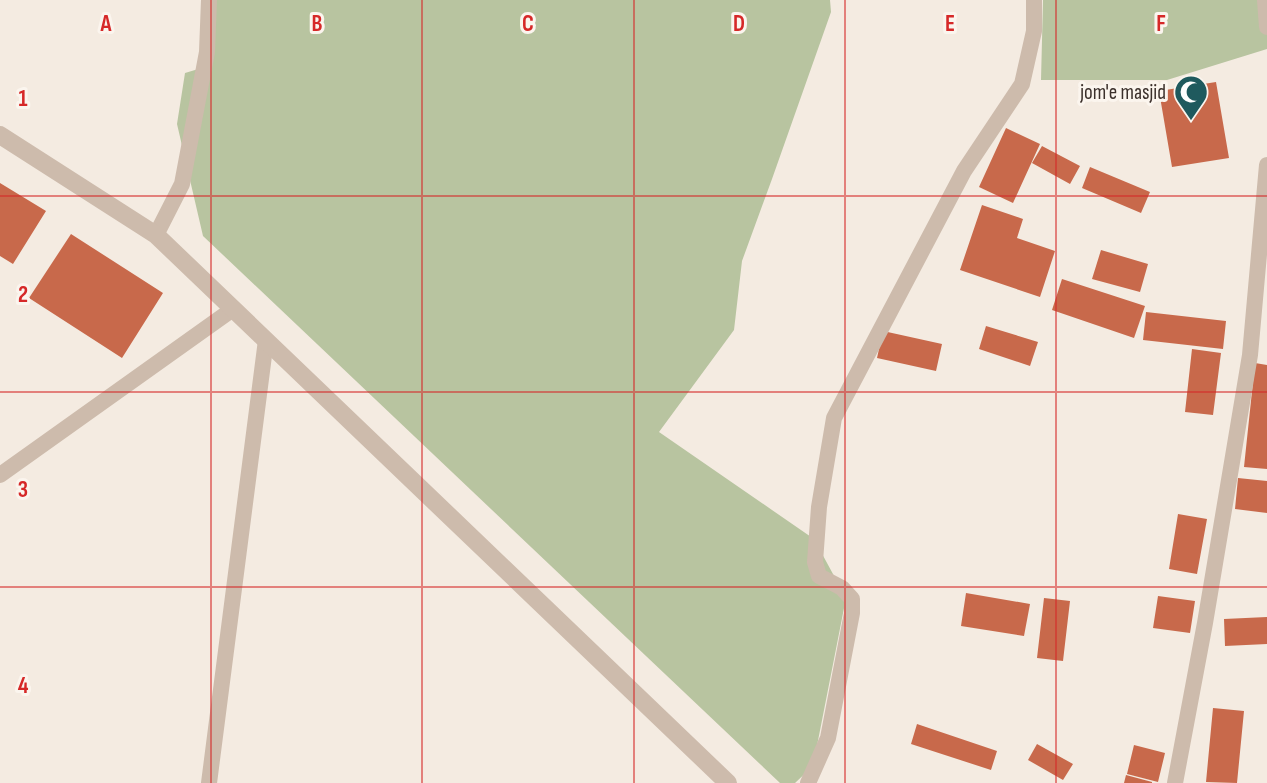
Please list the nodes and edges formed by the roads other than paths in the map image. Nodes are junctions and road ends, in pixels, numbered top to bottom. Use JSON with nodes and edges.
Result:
{"nodes":[{"id":1,"x":209,"y":0,"type":"edge"},
{"id":2,"x":1034,"y":0,"type":"edge"},
{"id":3,"x":1265,"y":0,"type":"edge"},
{"id":4,"x":1267,"y":27,"type":"edge"},
{"id":5,"x":0,"y":135,"type":"edge"},
{"id":6,"x":1267,"y":165,"type":"edge"},
{"id":7,"x":156,"y":235,"type":"junction"},
{"id":8,"x":233,"y":309,"type":"junction"},
{"id":9,"x":266,"y":340,"type":"junction"},
{"id":10,"x":1250,"y":355,"type":"junction"},
{"id":11,"x":1267,"y":356,"type":"edge"},
{"id":12,"x":0,"y":475,"type":"edge"},
{"id":13,"x":209,"y":783,"type":"edge"},
{"id":14,"x":728,"y":783,"type":"edge"},
{"id":15,"x":808,"y":783,"type":"edge"},
{"id":16,"x":1175,"y":783,"type":"edge"}],
"edges":[{"from":1,"to":7,"type":"street"},
{"from":2,"to":15,"type":"street"},
{"from":3,"to":4,"type":"street"},
{"from":5,"to":7,"type":"street"},
{"from":6,"to":10,"type":"street"},
{"from":7,"to":8,"type":"street"},
{"from":8,"to":9,"type":"street"},
{"from":8,"to":12,"type":"street"},
{"from":9,"to":13,"type":"street"},
{"from":9,"to":14,"type":"street"},
{"from":10,"to":11,"type":"street"},
{"from":10,"to":16,"type":"street"}]}
